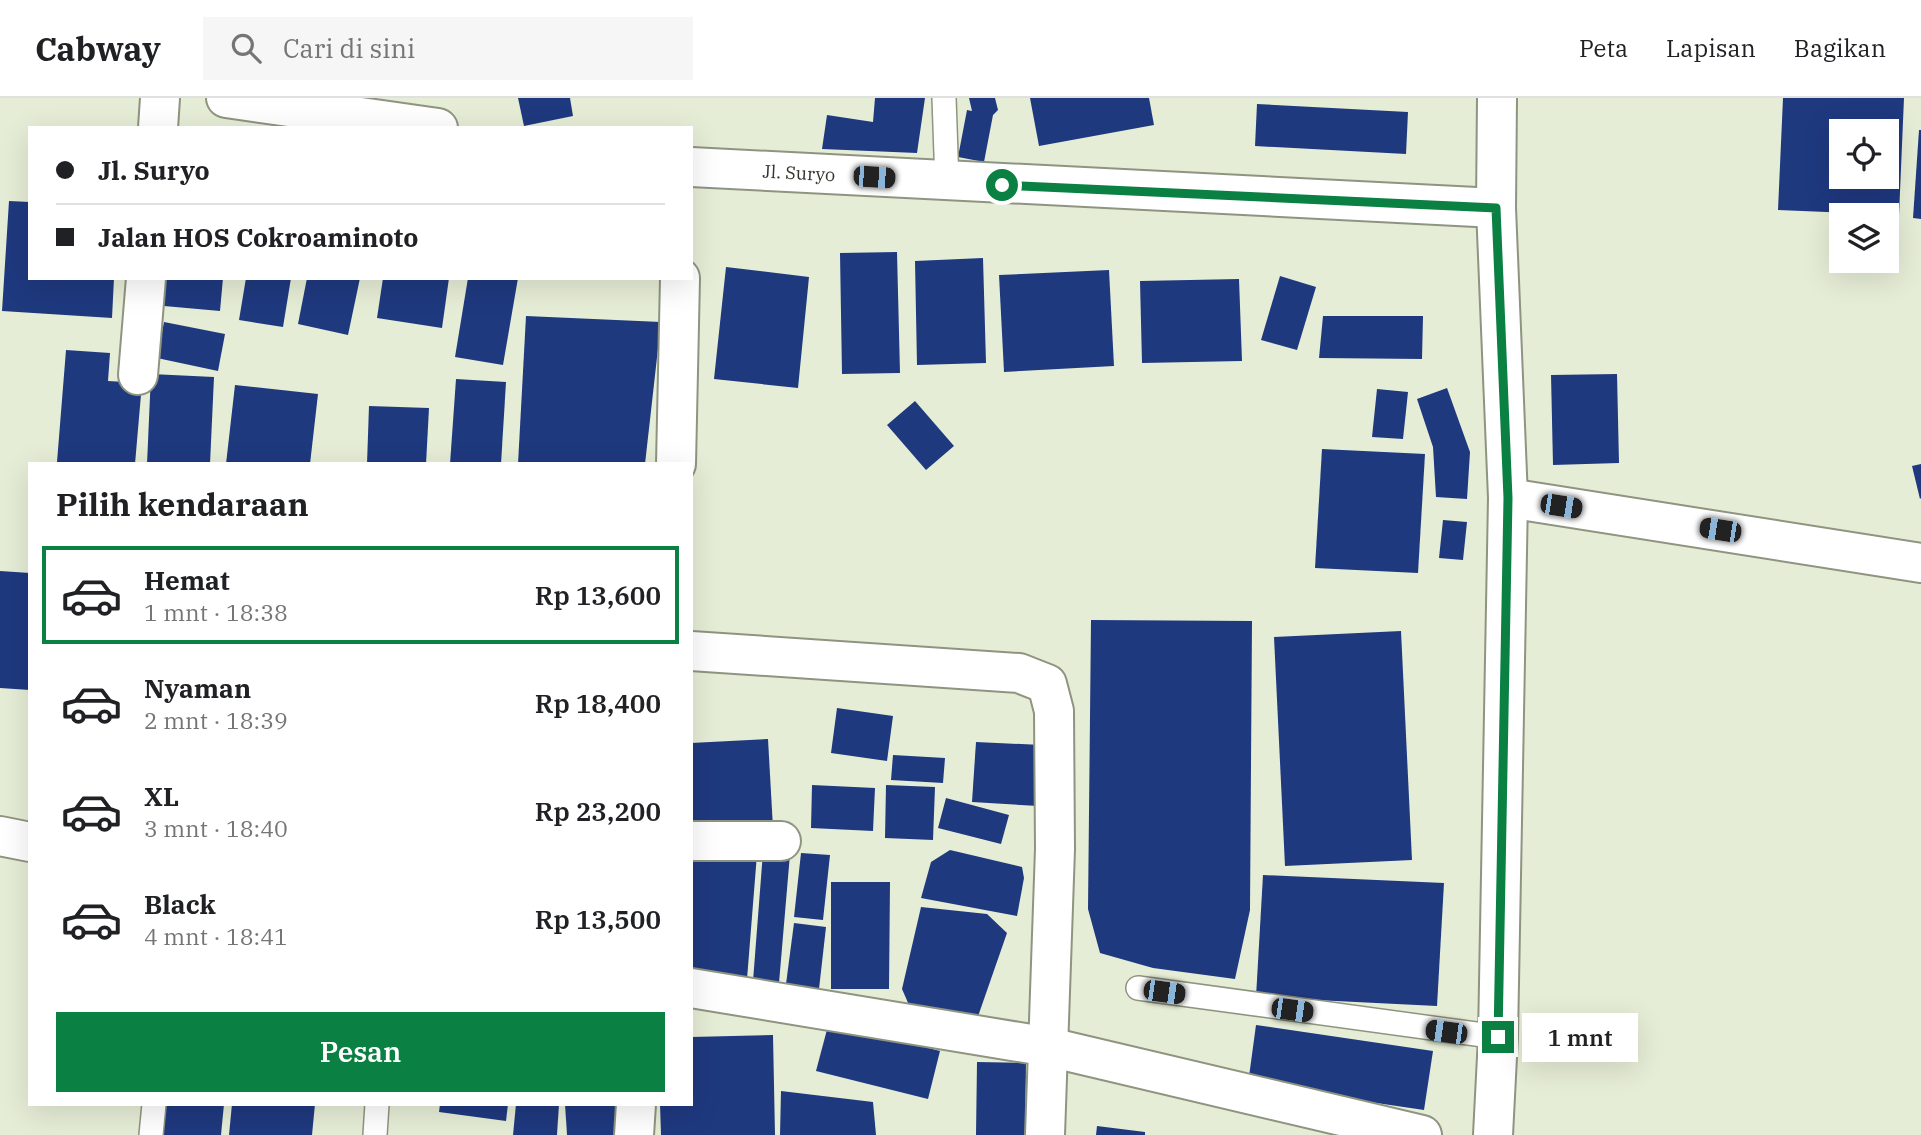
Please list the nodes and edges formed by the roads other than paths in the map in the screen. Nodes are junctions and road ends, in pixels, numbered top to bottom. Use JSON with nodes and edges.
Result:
{"nodes":[{"id":1,"x":160,"y":98,"type":"edge"},
{"id":2,"x":226,"y":98,"type":"edge"},
{"id":3,"x":944,"y":98,"type":"edge"},
{"id":4,"x":1497,"y":98,"type":"edge"},
{"id":5,"x":348,"y":106,"type":"edge"},
{"id":6,"x":158,"y":126,"type":"edge"},
{"id":7,"x":430,"y":126,"type":"edge"},
{"id":8,"x":693,"y":167,"type":"edge"},
{"id":9,"x":947,"y":183,"type":"junction"},
{"id":10,"x":1496,"y":208,"type":"junction"},
{"id":11,"x":146,"y":280,"type":"edge"},
{"id":12,"x":680,"y":280,"type":"edge"},
{"id":13,"x":138,"y":375,"type":"dead end"},
{"id":14,"x":676,"y":462,"type":"edge"},
{"id":15,"x":1508,"y":498,"type":"junction"},
{"id":16,"x":1921,"y":563,"type":"edge"},
{"id":17,"x":693,"y":651,"type":"edge"},
{"id":18,"x":0,"y":836,"type":"edge"},
{"id":19,"x":693,"y":841,"type":"edge"},
{"id":20,"x":780,"y":841,"type":"dead end"},
{"id":21,"x":28,"y":842,"type":"edge"},
{"id":22,"x":693,"y":988,"type":"edge"},
{"id":23,"x":1138,"y":988,"type":"dead end"},
{"id":24,"x":1498,"y":1037,"type":"junction"},
{"id":25,"x":1049,"y":1047,"type":"junction"},
{"id":26,"x":154,"y":1106,"type":"edge"},
{"id":27,"x":377,"y":1106,"type":"edge"},
{"id":28,"x":636,"y":1106,"type":"edge"},
{"id":29,"x":151,"y":1135,"type":"edge"},
{"id":30,"x":375,"y":1135,"type":"edge"},
{"id":31,"x":635,"y":1135,"type":"edge"},
{"id":32,"x":1045,"y":1135,"type":"edge"},
{"id":33,"x":1422,"y":1135,"type":"edge"},
{"id":34,"x":1493,"y":1135,"type":"edge"}],
"edges":[{"from":1,"to":6,"type":"street"},
{"from":2,"to":5,"type":"street"},
{"from":3,"to":9,"type":"lane"},
{"from":4,"to":10,"type":"street"},
{"from":5,"to":7,"type":"street"},
{"from":8,"to":9,"type":"street","name":"Jl. Suryo"},
{"from":9,"to":10,"type":"street","name":"Jl. Suryo"},
{"from":10,"to":15,"type":"street"},
{"from":11,"to":13,"type":"street"},
{"from":12,"to":14,"type":"street"},
{"from":15,"to":16,"type":"street"},
{"from":15,"to":24,"type":"street"},
{"from":17,"to":25,"type":"street"},
{"from":18,"to":21,"type":"street"},
{"from":19,"to":20,"type":"street"},
{"from":22,"to":25,"type":"street"},
{"from":23,"to":24,"type":"lane"},
{"from":24,"to":34,"type":"street"},
{"from":25,"to":32,"type":"street"},
{"from":25,"to":33,"type":"street"},
{"from":26,"to":29,"type":"lane"},
{"from":27,"to":30,"type":"lane"},
{"from":28,"to":31,"type":"street"}]}
